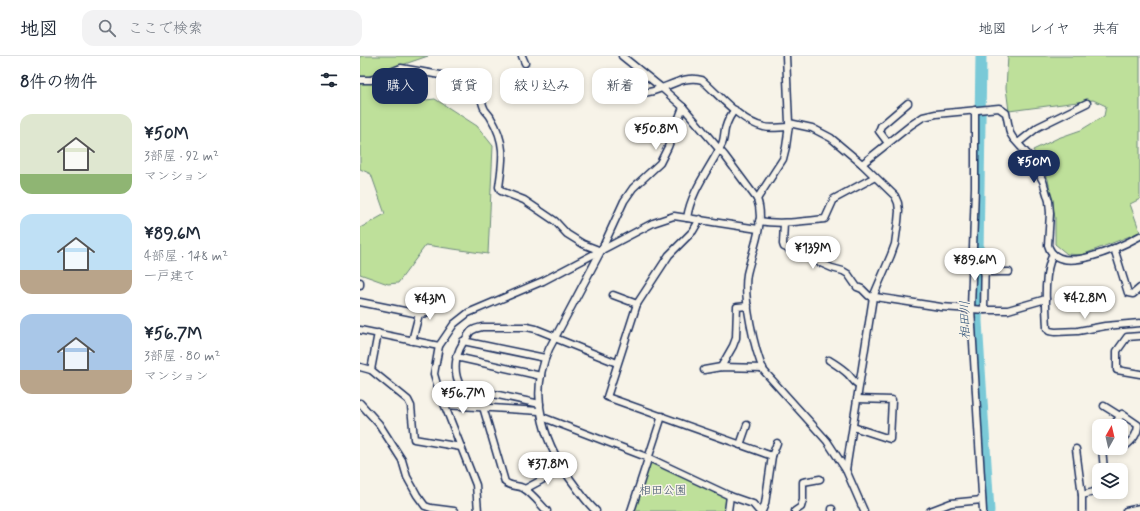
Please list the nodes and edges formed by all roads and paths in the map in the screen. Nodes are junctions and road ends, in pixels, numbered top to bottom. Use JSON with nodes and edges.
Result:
{"nodes":[{"id":1,"x":522,"y":56,"type":"edge"},
{"id":2,"x":622,"y":56,"type":"edge"},
{"id":3,"x":786,"y":56,"type":"edge"},
{"id":4,"x":525,"y":63,"type":"dead end"},
{"id":5,"x":360,"y":80,"type":"edge"},
{"id":6,"x":663,"y":88,"type":"junction"},
{"id":7,"x":648,"y":92,"type":"edge"},
{"id":8,"x":908,"y":103,"type":"dead end"},
{"id":9,"x":1087,"y":103,"type":"dead end"},
{"id":10,"x":683,"y":107,"type":"junction"},
{"id":11,"x":735,"y":110,"type":"junction"},
{"id":12,"x":976,"y":110,"type":"junction"},
{"id":13,"x":789,"y":125,"type":"junction"},
{"id":14,"x":888,"y":143,"type":"junction"},
{"id":15,"x":1018,"y":143,"type":"junction"},
{"id":16,"x":719,"y":149,"type":"junction"},
{"id":17,"x":862,"y":164,"type":"junction"},
{"id":18,"x":875,"y":177,"type":"junction"},
{"id":19,"x":757,"y":199,"type":"junction"},
{"id":20,"x":687,"y":218,"type":"junction"},
{"id":21,"x":700,"y":219,"type":"junction"},
{"id":22,"x":759,"y":221,"type":"junction"},
{"id":23,"x":784,"y":223,"type":"junction"},
{"id":24,"x":758,"y":229,"type":"junction"},
{"id":25,"x":1140,"y":236,"type":"edge"},
{"id":26,"x":1114,"y":248,"type":"junction"},
{"id":27,"x":601,"y":251,"type":"junction"},
{"id":28,"x":985,"y":254,"type":"dead end"},
{"id":29,"x":1053,"y":254,"type":"junction"},
{"id":30,"x":984,"y":272,"type":"junction"},
{"id":31,"x":1009,"y":272,"type":"dead end"},
{"id":32,"x":1140,"y":288,"type":"edge"},
{"id":33,"x":613,"y":295,"type":"dead end"},
{"id":34,"x":434,"y":296,"type":"dead end"},
{"id":35,"x":873,"y":297,"type":"junction"},
{"id":36,"x":1046,"y":299,"type":"junction"},
{"id":37,"x":360,"y":302,"type":"edge"},
{"id":38,"x":637,"y":304,"type":"junction"},
{"id":39,"x":748,"y":306,"type":"junction"},
{"id":40,"x":972,"y":309,"type":"junction"},
{"id":41,"x":982,"y":310,"type":"junction"},
{"id":42,"x":419,"y":314,"type":"junction"},
{"id":43,"x":1140,"y":323,"type":"edge"},
{"id":44,"x":360,"y":330,"type":"edge"},
{"id":45,"x":378,"y":333,"type":"junction"},
{"id":46,"x":1140,"y":336,"type":"edge"},
{"id":47,"x":556,"y":337,"type":"junction"},
{"id":48,"x":412,"y":341,"type":"junction"},
{"id":49,"x":463,"y":341,"type":"junction"},
{"id":50,"x":439,"y":346,"type":"junction"},
{"id":51,"x":456,"y":357,"type":"junction"},
{"id":52,"x":546,"y":358,"type":"junction"},
{"id":53,"x":829,"y":360,"type":"dead end"},
{"id":54,"x":617,"y":363,"type":"junction"},
{"id":55,"x":360,"y":367,"type":"edge"},
{"id":56,"x":721,"y":367,"type":"junction"},
{"id":57,"x":762,"y":368,"type":"junction"},
{"id":58,"x":371,"y":370,"type":"junction"},
{"id":59,"x":704,"y":370,"type":"dead end"},
{"id":60,"x":1140,"y":374,"type":"edge"},
{"id":61,"x":541,"y":376,"type":"junction"},
{"id":62,"x":859,"y":385,"type":"junction"},
{"id":63,"x":857,"y":400,"type":"junction"},
{"id":64,"x":360,"y":403,"type":"edge"},
{"id":65,"x":540,"y":404,"type":"junction"},
{"id":66,"x":445,"y":405,"type":"junction"},
{"id":67,"x":1104,"y":406,"type":"dead end"},
{"id":68,"x":483,"y":407,"type":"junction"},
{"id":69,"x":541,"y":414,"type":"junction"},
{"id":70,"x":662,"y":416,"type":"junction"},
{"id":71,"x":1120,"y":416,"type":"junction"},
{"id":72,"x":1118,"y":419,"type":"edge"},
{"id":73,"x":747,"y":426,"type":"dead end"},
{"id":74,"x":853,"y":427,"type":"junction"},
{"id":75,"x":777,"y":443,"type":"dead end"},
{"id":76,"x":1128,"y":444,"type":"edge"},
{"id":77,"x":740,"y":445,"type":"junction"},
{"id":78,"x":461,"y":447,"type":"junction"},
{"id":79,"x":1076,"y":449,"type":"dead end"},
{"id":80,"x":772,"y":456,"type":"junction"},
{"id":81,"x":649,"y":458,"type":"junction"},
{"id":82,"x":562,"y":469,"type":"junction"},
{"id":83,"x":846,"y":470,"type":"junction"},
{"id":84,"x":820,"y":479,"type":"dead end"},
{"id":85,"x":525,"y":489,"type":"junction"},
{"id":86,"x":1092,"y":492,"type":"edge"},
{"id":87,"x":1082,"y":495,"type":"junction"},
{"id":88,"x":730,"y":496,"type":"junction"},
{"id":89,"x":982,"y":500,"type":"junction"},
{"id":90,"x":951,"y":503,"type":"junction"},
{"id":91,"x":1140,"y":508,"type":"edge"},
{"id":92,"x":454,"y":511,"type":"edge"},
{"id":93,"x":478,"y":511,"type":"edge"},
{"id":94,"x":547,"y":511,"type":"edge"},
{"id":95,"x":596,"y":511,"type":"edge"},
{"id":96,"x":631,"y":511,"type":"edge"},
{"id":97,"x":728,"y":511,"type":"edge"},
{"id":98,"x":761,"y":511,"type":"edge"},
{"id":99,"x":795,"y":511,"type":"edge"},
{"id":100,"x":864,"y":511,"type":"edge"},
{"id":101,"x":930,"y":511,"type":"edge"},
{"id":102,"x":952,"y":511,"type":"edge"},
{"id":103,"x":983,"y":511,"type":"edge"},
{"id":104,"x":1082,"y":511,"type":"edge"},
{"id":105,"x":1126,"y":511,"type":"edge"}],
"edges":[{"from":1,"to":4,"type":"street"},
{"from":2,"to":6,"type":"street"},
{"from":3,"to":13,"type":"street"},
{"from":5,"to":27,"type":"street"},
{"from":6,"to":7,"type":"street"},
{"from":6,"to":10,"type":"street"},
{"from":6,"to":11,"type":"street"},
{"from":8,"to":14,"type":"street"},
{"from":9,"to":15,"type":"street"},
{"from":10,"to":16,"type":"street"},
{"from":10,"to":27,"type":"street"},
{"from":11,"to":13,"type":"street"},
{"from":11,"to":16,"type":"street"},
{"from":12,"to":14,"type":"street"},
{"from":12,"to":15,"type":"street"},
{"from":12,"to":40,"type":"street"},
{"from":13,"to":17,"type":"street"},
{"from":13,"to":19,"type":"street"},
{"from":14,"to":17,"type":"street"},
{"from":15,"to":29,"type":"street"},
{"from":16,"to":19,"type":"street"},
{"from":16,"to":20,"type":"street"},
{"from":17,"to":18,"type":"street"},
{"from":18,"to":23,"type":"street"},
{"from":18,"to":35,"type":"street"},
{"from":19,"to":22,"type":"street"},
{"from":20,"to":21,"type":"street"},
{"from":20,"to":27,"type":"street"},
{"from":21,"to":24,"type":"street"},
{"from":21,"to":38,"type":"street"},
{"from":22,"to":23,"type":"street"},
{"from":22,"to":24,"type":"street"},
{"from":23,"to":35,"type":"street"},
{"from":24,"to":39,"type":"street"},
{"from":25,"to":26,"type":"street"},
{"from":26,"to":29,"type":"street"},
{"from":26,"to":32,"type":"street"},
{"from":27,"to":47,"type":"street"},
{"from":27,"to":50,"type":"street"},
{"from":28,"to":30,"type":"street"},
{"from":29,"to":36,"type":"street"},
{"from":30,"to":31,"type":"street"},
{"from":30,"to":41,"type":"street"},
{"from":33,"to":38,"type":"street"},
{"from":34,"to":42,"type":"street"},
{"from":35,"to":40,"type":"street"},
{"from":35,"to":62,"type":"street"},
{"from":36,"to":41,"type":"street"},
{"from":36,"to":43,"type":"street"},
{"from":37,"to":42,"type":"street"},
{"from":38,"to":54,"type":"street"},
{"from":39,"to":56,"type":"street"},
{"from":39,"to":57,"type":"street"},
{"from":40,"to":41,"type":"street"},
{"from":40,"to":89,"type":"street"},
{"from":42,"to":48,"type":"street"},
{"from":44,"to":45,"type":"street"},
{"from":45,"to":48,"type":"street"},
{"from":45,"to":58,"type":"street"},
{"from":46,"to":60,"type":"street"},
{"from":47,"to":49,"type":"street"},
{"from":47,"to":52,"type":"street"},
{"from":47,"to":54,"type":"street"},
{"from":48,"to":50,"type":"street"},
{"from":49,"to":51,"type":"street"},
{"from":49,"to":52,"type":"street"},
{"from":50,"to":66,"type":"street"},
{"from":51,"to":61,"type":"street"},
{"from":51,"to":65,"type":"street"},
{"from":52,"to":61,"type":"street"},
{"from":53,"to":62,"type":"street"},
{"from":54,"to":70,"type":"street"},
{"from":55,"to":58,"type":"street"},
{"from":56,"to":57,"type":"street"},
{"from":56,"to":59,"type":"street"},
{"from":57,"to":83,"type":"street"},
{"from":58,"to":78,"type":"street"},
{"from":61,"to":65,"type":"street"},
{"from":62,"to":63,"type":"street"},
{"from":63,"to":74,"type":"street"},
{"from":63,"to":74,"type":"street"},
{"from":64,"to":92,"type":"street"},
{"from":65,"to":69,"type":"street"},
{"from":66,"to":68,"type":"street"},
{"from":66,"to":78,"type":"street"},
{"from":67,"to":71,"type":"street"},
{"from":68,"to":69,"type":"street"},
{"from":68,"to":85,"type":"street"},
{"from":69,"to":81,"type":"street"},
{"from":69,"to":82,"type":"street"},
{"from":70,"to":77,"type":"street"},
{"from":70,"to":81,"type":"street"},
{"from":71,"to":72,"type":"street"},
{"from":71,"to":76,"type":"street"},
{"from":73,"to":77,"type":"street"},
{"from":74,"to":83,"type":"street"},
{"from":75,"to":80,"type":"street"},
{"from":77,"to":80,"type":"street"},
{"from":78,"to":93,"type":"street"},
{"from":79,"to":87,"type":"street"},
{"from":80,"to":98,"type":"street"},
{"from":81,"to":88,"type":"street"},
{"from":81,"to":96,"type":"street"},
{"from":82,"to":85,"type":"street"},
{"from":82,"to":95,"type":"street"},
{"from":83,"to":100,"type":"street"},
{"from":84,"to":99,"type":"street"},
{"from":85,"to":94,"type":"street"},
{"from":86,"to":87,"type":"street"},
{"from":87,"to":104,"type":"street"},
{"from":88,"to":97,"type":"street"},
{"from":88,"to":98,"type":"street"},
{"from":89,"to":90,"type":"street"},
{"from":89,"to":103,"type":"street"},
{"from":90,"to":101,"type":"street"},
{"from":90,"to":102,"type":"street"},
{"from":91,"to":105,"type":"street"}]}
